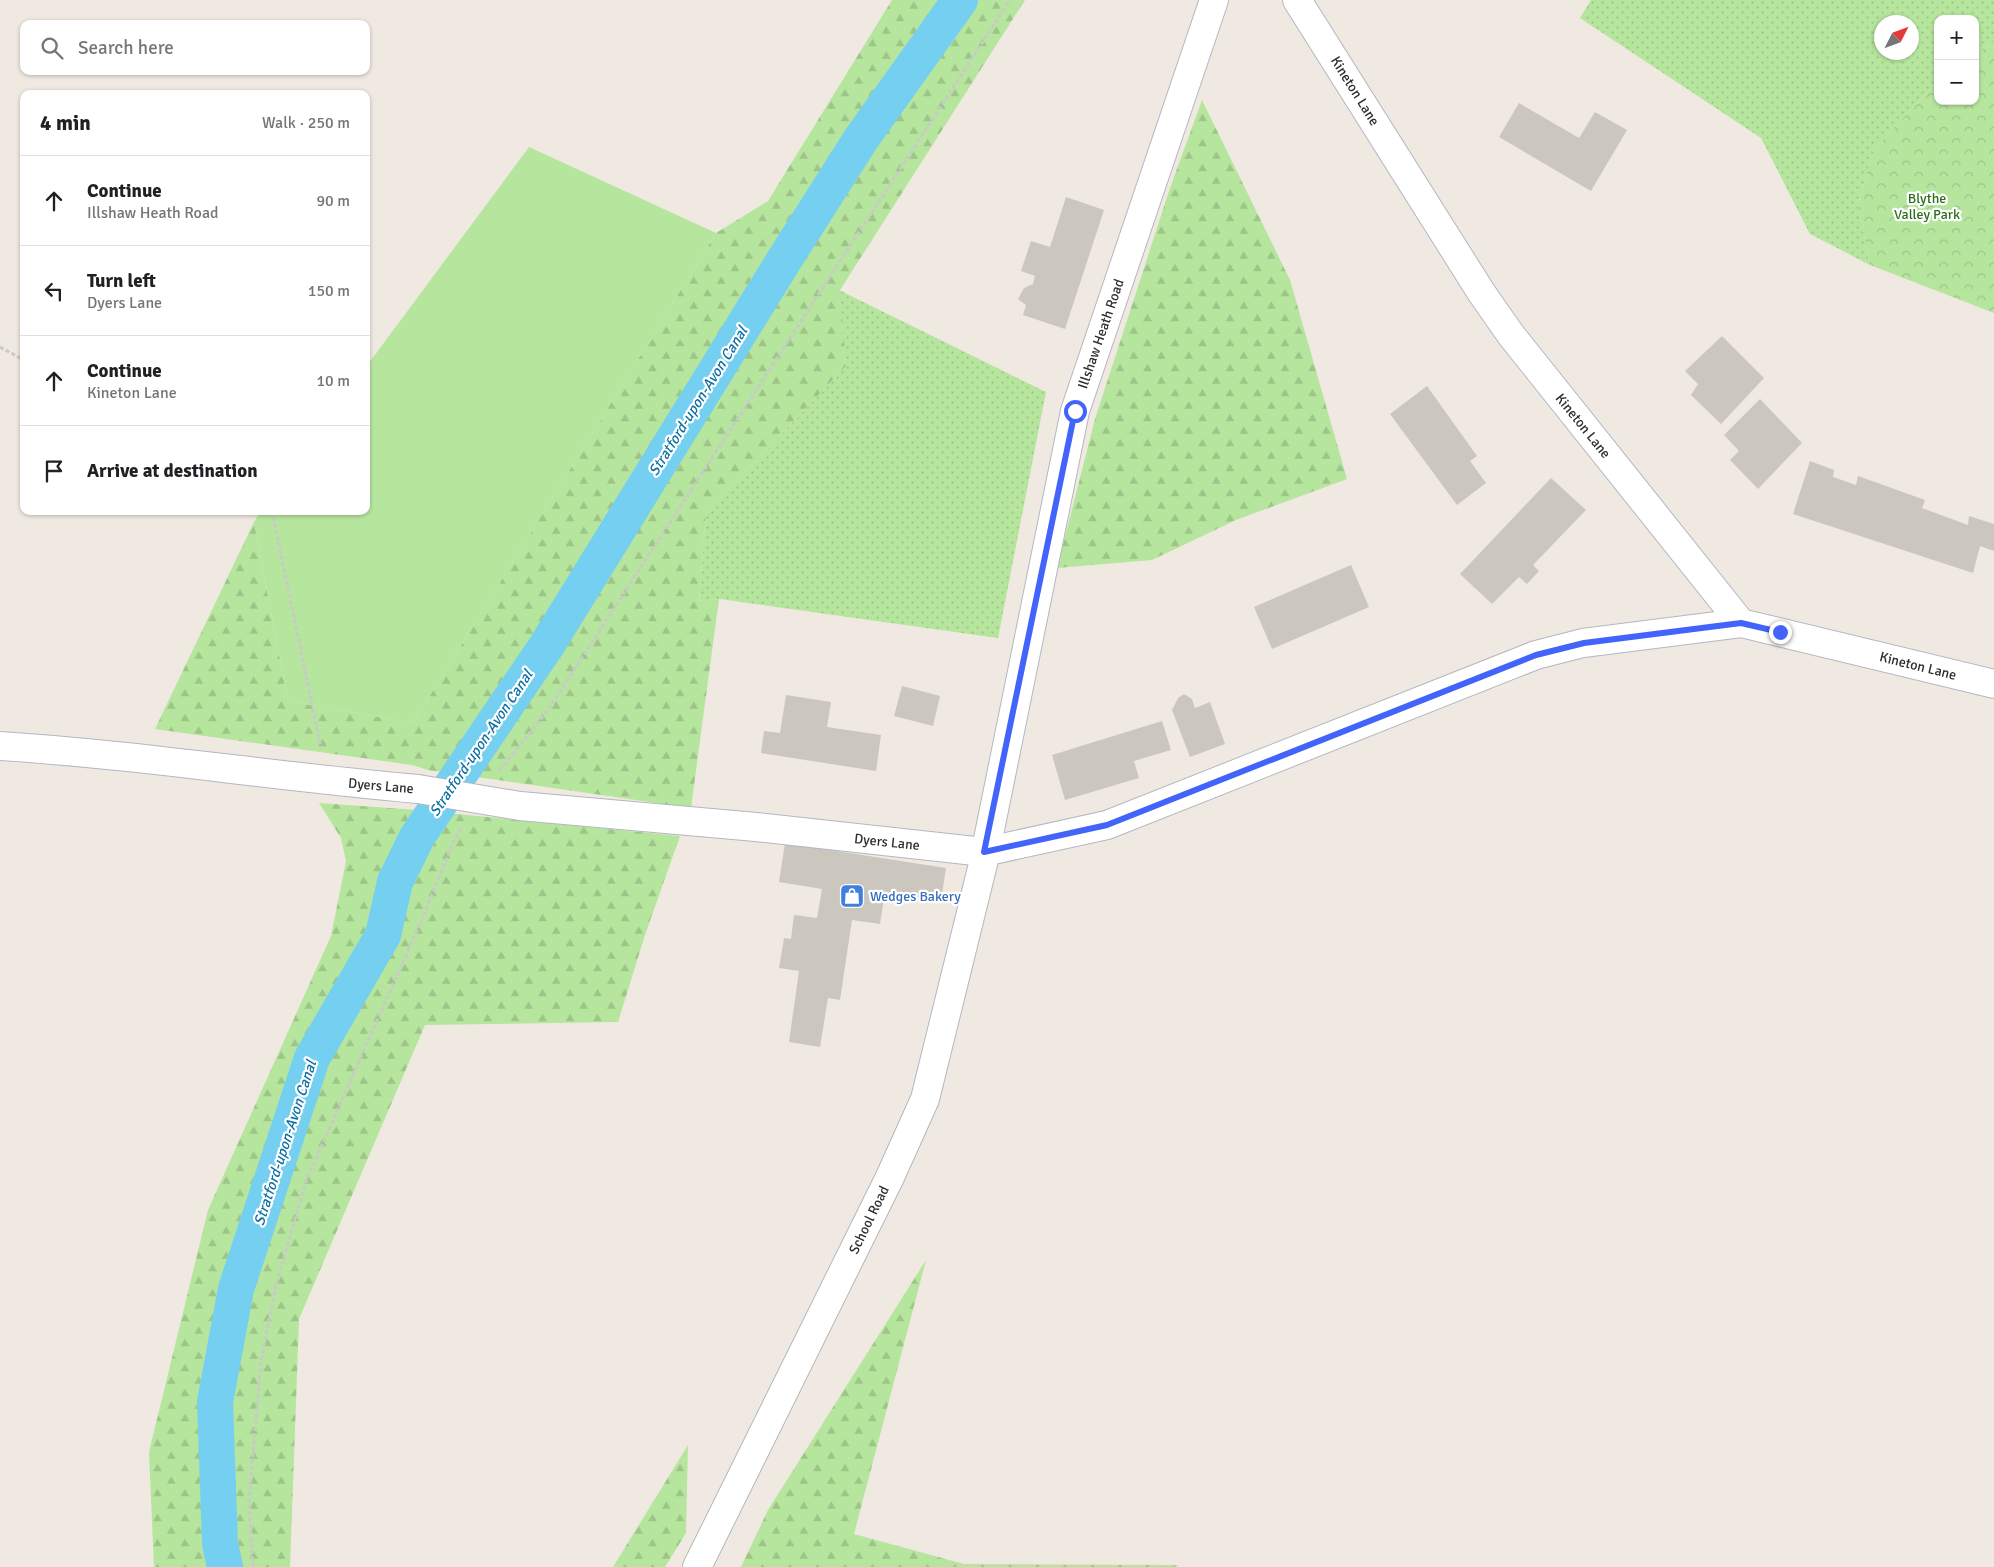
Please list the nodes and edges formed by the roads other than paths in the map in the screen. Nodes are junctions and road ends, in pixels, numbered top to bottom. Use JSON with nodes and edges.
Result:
{"nodes":[{"id":1,"x":1214,"y":0,"type":"edge"},
{"id":2,"x":1298,"y":0,"type":"edge"},
{"id":3,"x":1741,"y":623,"type":"junction"},
{"id":4,"x":1994,"y":684,"type":"edge"},
{"id":5,"x":0,"y":746,"type":"edge"},
{"id":6,"x":984,"y":852,"type":"junction"},
{"id":7,"x":697,"y":1567,"type":"edge"}],
"edges":[{"from":1,"to":6,"type":"street","name":"Illshaw Heath Road"},
{"from":2,"to":3,"type":"street","name":"Kineton Lane"},
{"from":3,"to":4,"type":"street","name":"Kineton Lane"},
{"from":3,"to":6,"type":"street","name":"Dyers Lane"},
{"from":5,"to":6,"type":"street","name":"Dyers Lane","bridge":true},
{"from":6,"to":7,"type":"street","name":"School Road"}]}
